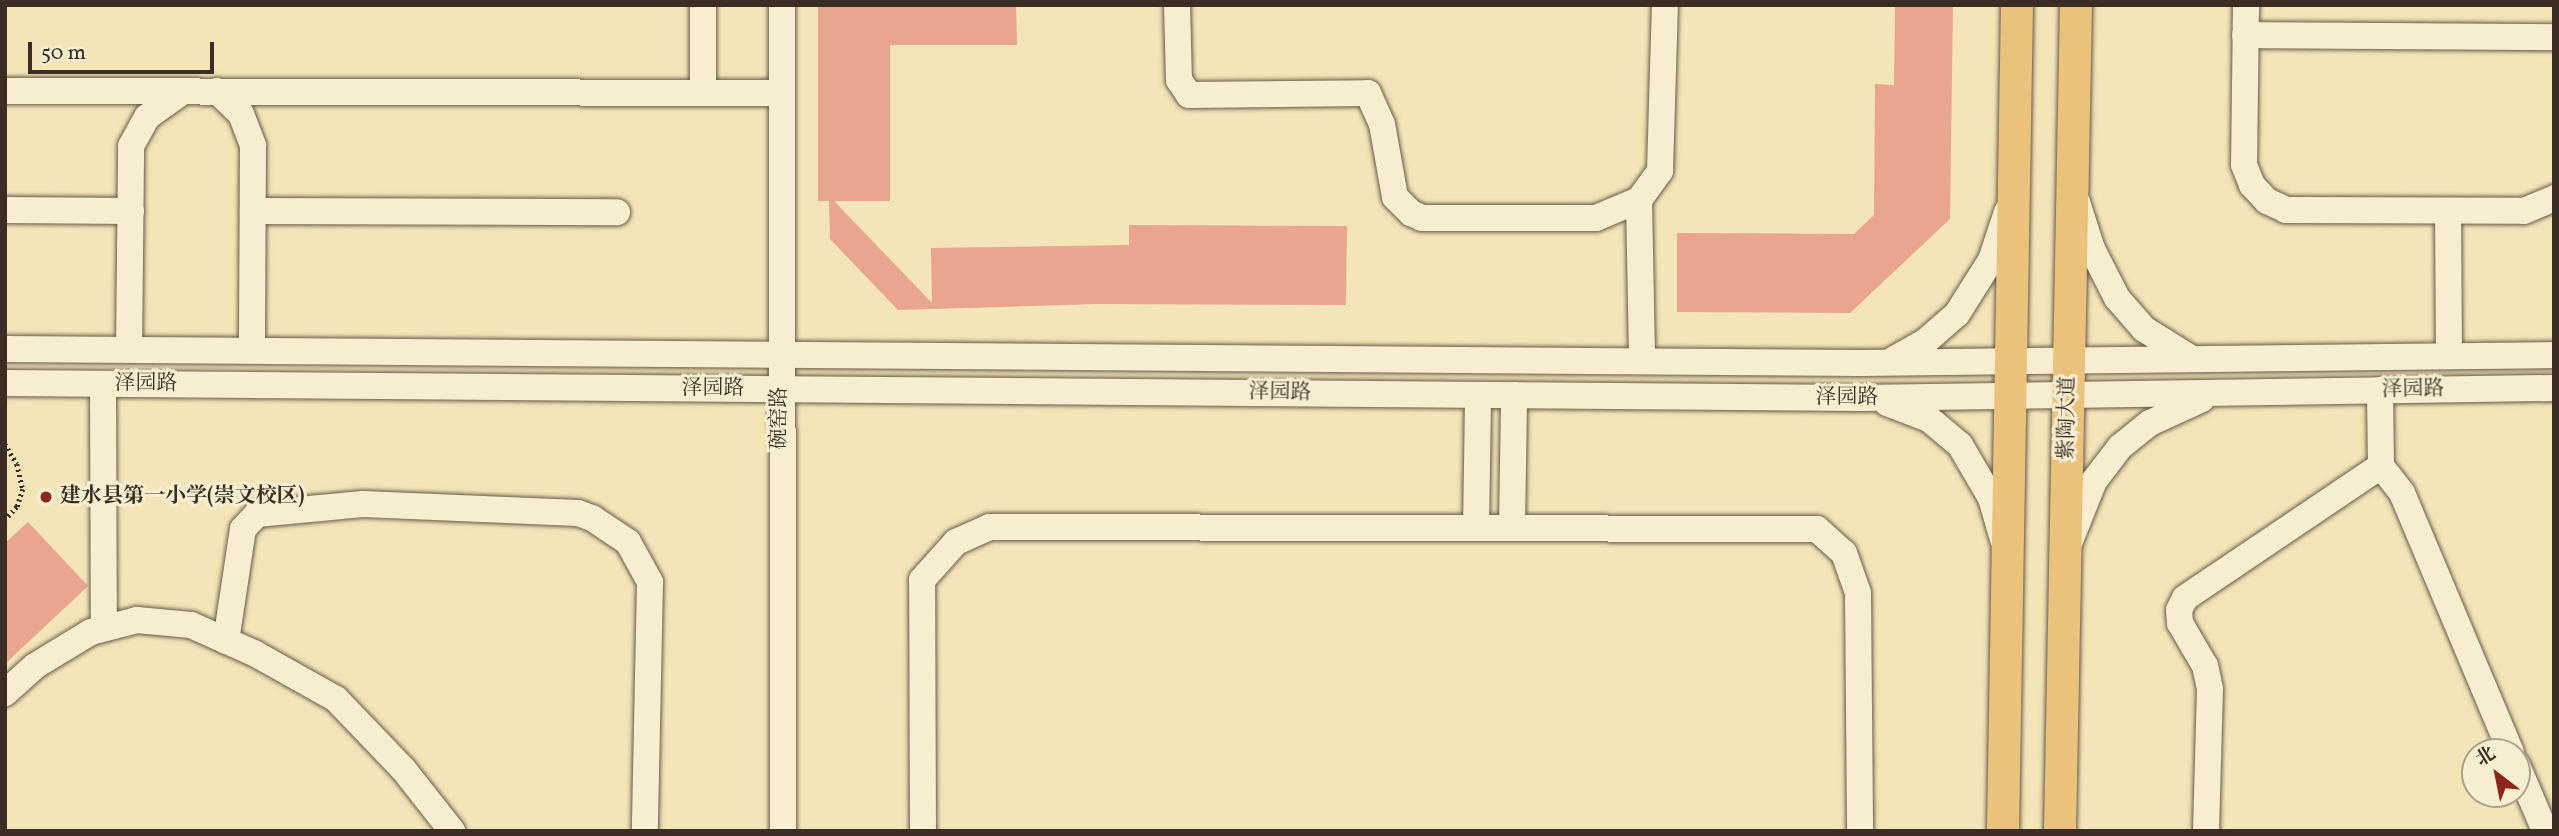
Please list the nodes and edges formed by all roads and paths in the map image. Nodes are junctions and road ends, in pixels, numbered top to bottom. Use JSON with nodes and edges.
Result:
{"nodes":[{"id":1,"x":703,"y":5,"type":"edge"},
{"id":2,"x":782,"y":5,"type":"edge"},
{"id":3,"x":1177,"y":5,"type":"edge"},
{"id":4,"x":1665,"y":5,"type":"edge"},
{"id":5,"x":2017,"y":5,"type":"edge"},
{"id":6,"x":2076,"y":5,"type":"edge"},
{"id":7,"x":2246,"y":5,"type":"edge"},
{"id":8,"x":2245,"y":35,"type":"junction"},
{"id":9,"x":2554,"y":37,"type":"edge"},
{"id":10,"x":5,"y":91,"type":"edge"},
{"id":11,"x":184,"y":91,"type":"junction"},
{"id":12,"x":217,"y":91,"type":"junction"},
{"id":13,"x":703,"y":93,"type":"junction"},
{"id":14,"x":781,"y":93,"type":"junction"},
{"id":15,"x":2014,"y":179,"type":"junction"},
{"id":16,"x":2073,"y":185,"type":"junction"},
{"id":17,"x":2554,"y":198,"type":"edge"},
{"id":18,"x":1639,"y":200,"type":"junction"},
{"id":19,"x":5,"y":211,"type":"edge"},
{"id":20,"x":131,"y":211,"type":"junction"},
{"id":21,"x":253,"y":211,"type":"junction"},
{"id":22,"x":2448,"y":211,"type":"junction"},
{"id":23,"x":617,"y":212,"type":"dead end"},
{"id":24,"x":5,"y":349,"type":"edge"},
{"id":25,"x":129,"y":349,"type":"junction"},
{"id":26,"x":252,"y":350,"type":"junction"},
{"id":27,"x":779,"y":355,"type":"junction"},
{"id":28,"x":2554,"y":355,"type":"edge"},
{"id":29,"x":2449,"y":356,"type":"junction"},
{"id":30,"x":2194,"y":359,"type":"junction"},
{"id":31,"x":1642,"y":361,"type":"junction"},
{"id":32,"x":2010,"y":361,"type":"junction"},
{"id":33,"x":2069,"y":361,"type":"junction"},
{"id":34,"x":1888,"y":363,"type":"junction"},
{"id":35,"x":5,"y":383,"type":"edge"},
{"id":36,"x":103,"y":384,"type":"junction"},
{"id":37,"x":2554,"y":388,"type":"edge"},
{"id":38,"x":780,"y":389,"type":"junction"},
{"id":39,"x":2380,"y":390,"type":"junction"},
{"id":40,"x":2216,"y":393,"type":"junction"},
{"id":41,"x":1478,"y":395,"type":"junction"},
{"id":42,"x":1514,"y":395,"type":"junction"},
{"id":43,"x":2068,"y":395,"type":"junction"},
{"id":44,"x":2010,"y":396,"type":"junction"},
{"id":45,"x":1872,"y":398,"type":"junction"},
{"id":46,"x":5,"y":444,"type":"edge"},
{"id":47,"x":2381,"y":466,"type":"junction"},
{"id":48,"x":5,"y":520,"type":"edge"},
{"id":49,"x":1476,"y":528,"type":"junction"},
{"id":50,"x":1512,"y":528,"type":"junction"},
{"id":51,"x":2007,"y":553,"type":"junction"},
{"id":52,"x":2065,"y":556,"type":"junction"},
{"id":53,"x":104,"y":628,"type":"junction"},
{"id":54,"x":226,"y":641,"type":"junction"},
{"id":55,"x":5,"y":693,"type":"edge"},
{"id":56,"x":2505,"y":738,"type":"edge"},
{"id":57,"x":2531,"y":799,"type":"edge"},
{"id":58,"x":452,"y":831,"type":"edge"},
{"id":59,"x":645,"y":831,"type":"edge"},
{"id":60,"x":783,"y":831,"type":"edge"},
{"id":61,"x":923,"y":831,"type":"edge"},
{"id":62,"x":1860,"y":831,"type":"edge"},
{"id":63,"x":2003,"y":831,"type":"edge"},
{"id":64,"x":2060,"y":831,"type":"edge"},
{"id":65,"x":2206,"y":831,"type":"edge"},
{"id":66,"x":2544,"y":831,"type":"edge"}],
"edges":[{"from":1,"to":13,"type":"street"},
{"from":2,"to":14,"type":"street","name":"碗窑路"},
{"from":3,"to":18,"type":"street"},
{"from":4,"to":18,"type":"street"},
{"from":5,"to":15,"type":"main road"},
{"from":6,"to":16,"type":"main road","name":"紫陶大道"},
{"from":7,"to":8,"type":"street"},
{"from":8,"to":9,"type":"street"},
{"from":8,"to":22,"type":"street"},
{"from":10,"to":11,"type":"street"},
{"from":11,"to":12,"type":"street"},
{"from":11,"to":20,"type":"street"},
{"from":12,"to":13,"type":"street"},
{"from":12,"to":21,"type":"street"},
{"from":13,"to":14,"type":"street"},
{"from":14,"to":27,"type":"street","name":"碗窑路"},
{"from":15,"to":32,"type":"main road"},
{"from":15,"to":34,"type":"street"},
{"from":16,"to":30,"type":"street"},
{"from":16,"to":33,"type":"main road","name":"紫陶大道"},
{"from":17,"to":22,"type":"street"},
{"from":18,"to":31,"type":"street"},
{"from":19,"to":20,"type":"street"},
{"from":20,"to":25,"type":"street"},
{"from":21,"to":23,"type":"street"},
{"from":21,"to":26,"type":"street"},
{"from":22,"to":29,"type":"street"},
{"from":24,"to":25,"type":"street","name":"泽园路"},
{"from":25,"to":26,"type":"street","name":"泽园路"},
{"from":26,"to":27,"type":"street","name":"泽园路"},
{"from":27,"to":31,"type":"street","name":"泽园路"},
{"from":27,"to":38,"type":"street","name":"碗窑路"},
{"from":28,"to":29,"type":"street","name":"泽园路"},
{"from":29,"to":30,"type":"street","name":"泽园路"},
{"from":30,"to":33,"type":"street","name":"泽园路"},
{"from":31,"to":34,"type":"street","name":"泽园路"},
{"from":32,"to":33,"type":"street","name":"泽园路"},
{"from":32,"to":34,"type":"street","name":"泽园路"},
{"from":32,"to":44,"type":"main road"},
{"from":33,"to":43,"type":"main road","name":"紫陶大道"},
{"from":35,"to":36,"type":"street","name":"泽园路"},
{"from":36,"to":38,"type":"street","name":"泽园路"},
{"from":36,"to":53,"type":"street"},
{"from":37,"to":39,"type":"street","name":"泽园路"},
{"from":38,"to":41,"type":"street","name":"泽园路"},
{"from":38,"to":60,"type":"street","name":"碗窑路"},
{"from":39,"to":40,"type":"street","name":"泽园路"},
{"from":39,"to":47,"type":"street"},
{"from":40,"to":43,"type":"street","name":"泽园路"},
{"from":40,"to":52,"type":"street"},
{"from":41,"to":42,"type":"street","name":"泽园路"},
{"from":41,"to":49,"type":"street"},
{"from":42,"to":45,"type":"street","name":"泽园路"},
{"from":42,"to":50,"type":"street"},
{"from":43,"to":44,"type":"street","name":"泽园路"},
{"from":43,"to":52,"type":"main road","name":"紫陶大道"},
{"from":44,"to":45,"type":"street","name":"泽园路"},
{"from":44,"to":51,"type":"main road"},
{"from":45,"to":51,"type":"street"},
{"from":46,"to":48,"type":"path"},
{"from":47,"to":56,"type":"street"},
{"from":47,"to":65,"type":"street"},
{"from":49,"to":50,"type":"street"},
{"from":49,"to":61,"type":"street"},
{"from":50,"to":62,"type":"street"},
{"from":51,"to":63,"type":"main road"},
{"from":52,"to":64,"type":"main road","name":"紫陶大道"},
{"from":53,"to":54,"type":"street"},
{"from":53,"to":55,"type":"street"},
{"from":54,"to":58,"type":"street"},
{"from":54,"to":59,"type":"street"},
{"from":57,"to":66,"type":"street"}]}
